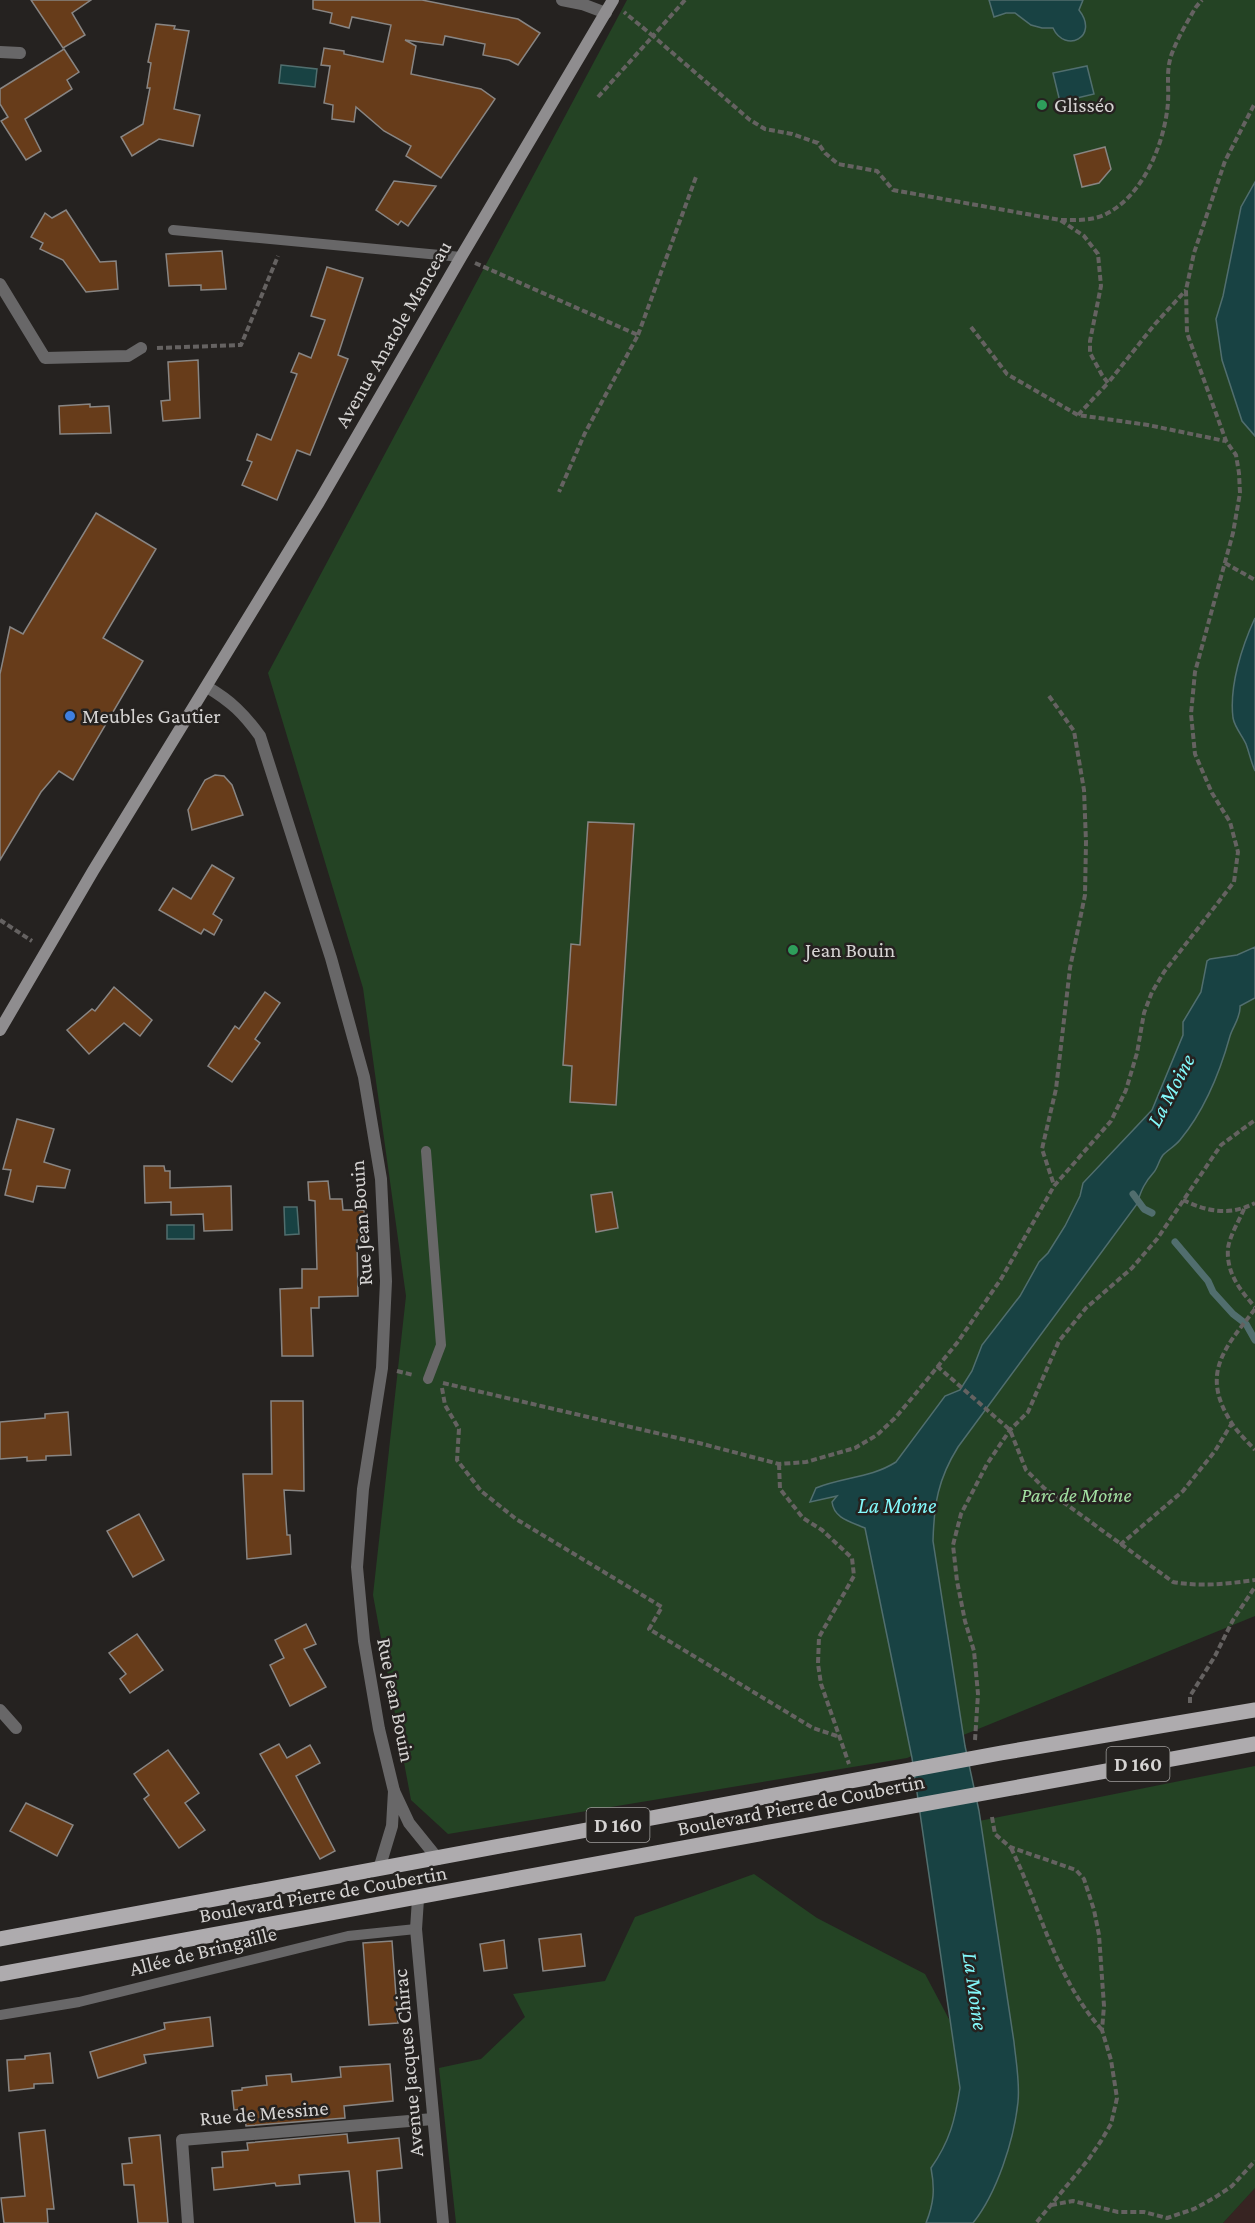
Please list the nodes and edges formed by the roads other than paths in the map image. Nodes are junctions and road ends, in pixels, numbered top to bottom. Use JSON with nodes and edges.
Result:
{"nodes":[{"id":1,"x":562,"y":0,"type":"edge"},
{"id":2,"x":611,"y":5,"type":"edge"},
{"id":3,"x":0,"y":52,"type":"edge"},
{"id":4,"x":20,"y":53,"type":"dead end"},
{"id":5,"x":173,"y":230,"type":"dead end"},
{"id":6,"x":460,"y":257,"type":"junction"},
{"id":7,"x":0,"y":284,"type":"edge"},
{"id":8,"x":141,"y":348,"type":"road end"},
{"id":9,"x":207,"y":687,"type":"junction"},
{"id":10,"x":0,"y":1030,"type":"edge"},
{"id":11,"x":426,"y":1151,"type":"dead end"},
{"id":12,"x":428,"y":1379,"type":"road end"},
{"id":13,"x":0,"y":1710,"type":"edge"},
{"id":14,"x":1255,"y":1710,"type":"edge"},
{"id":15,"x":16,"y":1728,"type":"dead end"},
{"id":16,"x":1255,"y":1744,"type":"edge"},
{"id":17,"x":394,"y":1791,"type":"junction"},
{"id":18,"x":438,"y":1859,"type":"junction"},
{"id":19,"x":379,"y":1869,"type":"junction"},
{"id":20,"x":418,"y":1899,"type":"junction"},
{"id":21,"x":416,"y":1929,"type":"junction"},
{"id":22,"x":0,"y":1939,"type":"edge"},
{"id":23,"x":0,"y":1974,"type":"edge"},
{"id":24,"x":0,"y":2015,"type":"edge"},
{"id":25,"x":433,"y":2119,"type":"junction"},
{"id":26,"x":188,"y":2223,"type":"edge"},
{"id":27,"x":443,"y":2223,"type":"edge"}],
"edges":[{"from":1,"to":2,"type":"street"},
{"from":2,"to":6,"type":"main road","name":"Avenue Anatole Manceau"},
{"from":3,"to":4,"type":"street"},
{"from":5,"to":6,"type":"lane"},
{"from":6,"to":9,"type":"main road","name":"Avenue Anatole Manceau"},
{"from":7,"to":8,"type":"street"},
{"from":9,"to":10,"type":"main road","name":"Avenue Anatole Manceau"},
{"from":9,"to":17,"type":"street","name":"Rue Jean Bouin"},
{"from":11,"to":12,"type":"lane"},
{"from":13,"to":15,"type":"street"},
{"from":14,"to":18,"type":"main road","name":"Boulevard Pierre de Coubertin","number":"D 160"},
{"from":16,"to":20,"type":"main road","name":"Boulevard Pierre de Coubertin","number":"D 160"},
{"from":17,"to":18,"type":"street","name":"Rue Jean Bouin"},
{"from":17,"to":19,"type":"street","name":"Rue Jean Bouin"},
{"from":18,"to":19,"type":"main road","name":"Boulevard Pierre de Coubertin","number":"D 160"},
{"from":19,"to":22,"type":"main road","name":"Boulevard Pierre de Coubertin","number":"D 160"},
{"from":20,"to":21,"type":"street","name":"Avenue Jacques Chirac"},
{"from":20,"to":23,"type":"main road","name":"Boulevard Pierre de Coubertin","number":"D 160"},
{"from":21,"to":24,"type":"lane","name":"Allée de Bringaille"},
{"from":21,"to":25,"type":"street","name":"Avenue Jacques Chirac"},
{"from":25,"to":26,"type":"street","name":"Rue de Messine"},
{"from":25,"to":27,"type":"street","name":"Avenue Jacques Chirac"}]}
